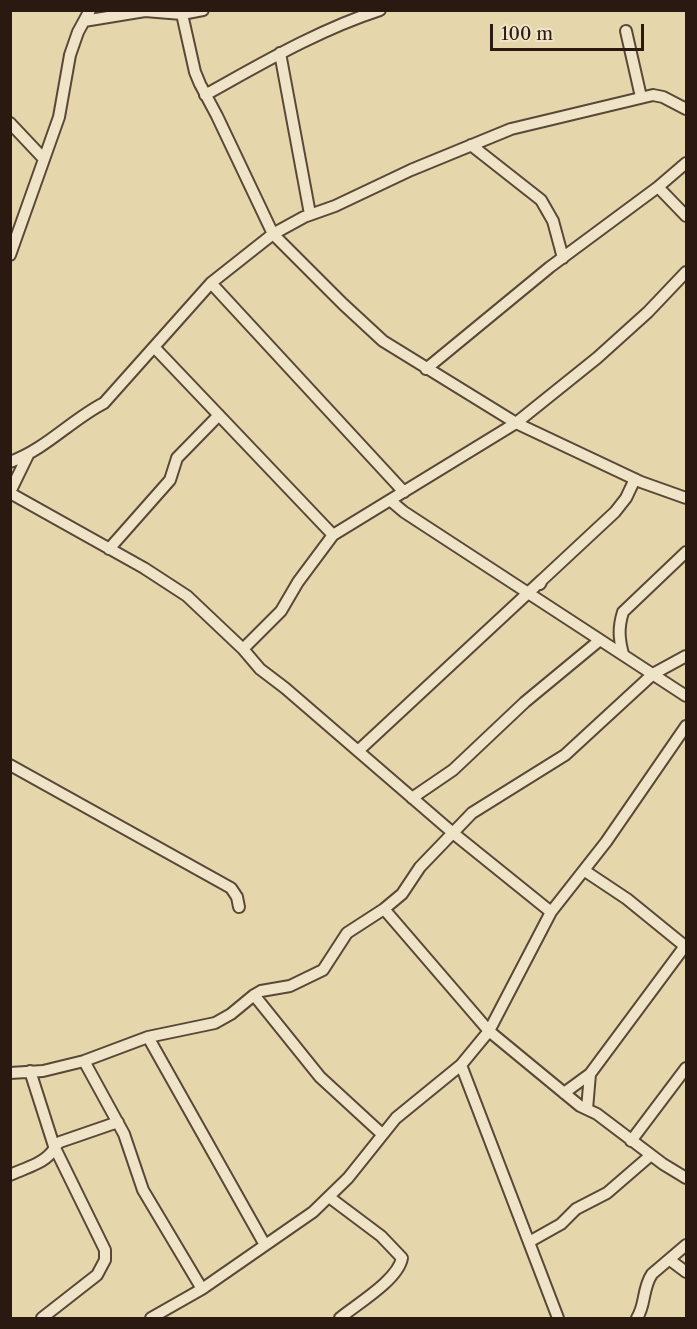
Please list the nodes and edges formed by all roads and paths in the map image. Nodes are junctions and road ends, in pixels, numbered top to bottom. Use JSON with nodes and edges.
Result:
{"nodes":[{"id":1,"x":90,"y":10,"type":"edge"},
{"id":2,"x":203,"y":10,"type":"edge"},
{"id":3,"x":380,"y":10,"type":"edge"},
{"id":4,"x":182,"y":14,"type":"junction"},
{"id":5,"x":84,"y":21,"type":"junction"},
{"id":6,"x":627,"y":31,"type":"dead end"},
{"id":7,"x":280,"y":53,"type":"junction"},
{"id":8,"x":205,"y":95,"type":"junction"},
{"id":9,"x":641,"y":97,"type":"junction"},
{"id":10,"x":687,"y":109,"type":"edge"},
{"id":11,"x":10,"y":123,"type":"edge"},
{"id":12,"x":471,"y":145,"type":"junction"},
{"id":13,"x":44,"y":159,"type":"junction"},
{"id":14,"x":687,"y":163,"type":"edge"},
{"id":15,"x":658,"y":187,"type":"junction"},
{"id":16,"x":310,"y":214,"type":"junction"},
{"id":17,"x":687,"y":216,"type":"edge"},
{"id":18,"x":273,"y":234,"type":"junction"},
{"id":19,"x":10,"y":255,"type":"edge"},
{"id":20,"x":563,"y":258,"type":"junction"},
{"id":21,"x":687,"y":272,"type":"edge"},
{"id":22,"x":211,"y":283,"type":"junction"},
{"id":23,"x":154,"y":346,"type":"junction"},
{"id":24,"x":426,"y":369,"type":"junction"},
{"id":25,"x":219,"y":415,"type":"junction"},
{"id":26,"x":516,"y":423,"type":"junction"},
{"id":27,"x":28,"y":455,"type":"junction"},
{"id":28,"x":10,"y":462,"type":"edge"},
{"id":29,"x":634,"y":479,"type":"junction"},
{"id":30,"x":404,"y":492,"type":"junction"},
{"id":31,"x":10,"y":493,"type":"edge"},
{"id":32,"x":687,"y":498,"type":"edge"},
{"id":33,"x":391,"y":501,"type":"junction"},
{"id":34,"x":333,"y":535,"type":"junction"},
{"id":35,"x":109,"y":549,"type":"junction"},
{"id":36,"x":687,"y":552,"type":"edge"},
{"id":37,"x":531,"y":596,"type":"junction"},
{"id":38,"x":600,"y":640,"type":"junction"},
{"id":39,"x":243,"y":649,"type":"junction"},
{"id":40,"x":623,"y":654,"type":"junction"},
{"id":41,"x":687,"y":656,"type":"edge"},
{"id":42,"x":653,"y":674,"type":"junction"},
{"id":43,"x":687,"y":696,"type":"edge"},
{"id":44,"x":687,"y":726,"type":"edge"},
{"id":45,"x":358,"y":751,"type":"junction"},
{"id":46,"x":10,"y":765,"type":"edge"},
{"id":47,"x":412,"y":798,"type":"junction"},
{"id":48,"x":453,"y":833,"type":"junction"},
{"id":49,"x":585,"y":870,"type":"junction"},
{"id":50,"x":239,"y":907,"type":"dead end"},
{"id":51,"x":384,"y":909,"type":"junction"},
{"id":52,"x":552,"y":912,"type":"junction"},
{"id":53,"x":686,"y":946,"type":"edge"},
{"id":54,"x":254,"y":995,"type":"junction"},
{"id":55,"x":489,"y":1031,"type":"junction"},
{"id":56,"x":148,"y":1037,"type":"junction"},
{"id":57,"x":84,"y":1061,"type":"junction"},
{"id":58,"x":461,"y":1065,"type":"junction"},
{"id":59,"x":687,"y":1068,"type":"edge"},
{"id":60,"x":30,"y":1071,"type":"junction"},
{"id":61,"x":10,"y":1073,"type":"edge"},
{"id":62,"x":590,"y":1074,"type":"junction"},
{"id":63,"x":564,"y":1093,"type":"junction"},
{"id":64,"x":587,"y":1109,"type":"junction"},
{"id":65,"x":118,"y":1122,"type":"junction"},
{"id":66,"x":382,"y":1134,"type":"junction"},
{"id":67,"x":631,"y":1140,"type":"junction"},
{"id":68,"x":54,"y":1146,"type":"junction"},
{"id":69,"x":651,"y":1155,"type":"junction"},
{"id":70,"x":10,"y":1175,"type":"edge"},
{"id":71,"x":687,"y":1178,"type":"edge"},
{"id":72,"x":329,"y":1197,"type":"junction"},
{"id":73,"x":530,"y":1242,"type":"junction"},
{"id":74,"x":266,"y":1245,"type":"junction"},
{"id":75,"x":687,"y":1245,"type":"edge"},
{"id":76,"x":670,"y":1260,"type":"junction"},
{"id":77,"x":687,"y":1272,"type":"edge"},
{"id":78,"x":202,"y":1289,"type":"junction"},
{"id":79,"x":42,"y":1318,"type":"edge"},
{"id":80,"x":151,"y":1318,"type":"edge"},
{"id":81,"x":340,"y":1318,"type":"edge"},
{"id":82,"x":558,"y":1318,"type":"edge"},
{"id":83,"x":637,"y":1318,"type":"edge"}],
"edges":[{"from":1,"to":5,"type":"street"},
{"from":2,"to":4,"type":"street"},
{"from":3,"to":7,"type":"street"},
{"from":4,"to":5,"type":"street"},
{"from":4,"to":8,"type":"street"},
{"from":5,"to":13,"type":"street"},
{"from":6,"to":9,"type":"street"},
{"from":7,"to":8,"type":"street"},
{"from":7,"to":16,"type":"street"},
{"from":8,"to":18,"type":"street"},
{"from":9,"to":10,"type":"street"},
{"from":9,"to":12,"type":"street"},
{"from":11,"to":13,"type":"street"},
{"from":12,"to":16,"type":"street"},
{"from":12,"to":20,"type":"street"},
{"from":13,"to":19,"type":"street"},
{"from":14,"to":15,"type":"street"},
{"from":15,"to":17,"type":"street"},
{"from":15,"to":20,"type":"street"},
{"from":16,"to":18,"type":"street"},
{"from":18,"to":22,"type":"street"},
{"from":18,"to":24,"type":"street"},
{"from":20,"to":24,"type":"street"},
{"from":21,"to":26,"type":"street"},
{"from":22,"to":23,"type":"street"},
{"from":22,"to":30,"type":"street"},
{"from":23,"to":25,"type":"street"},
{"from":23,"to":27,"type":"street"},
{"from":24,"to":26,"type":"street"},
{"from":25,"to":34,"type":"street"},
{"from":25,"to":35,"type":"street"},
{"from":26,"to":29,"type":"street"},
{"from":26,"to":30,"type":"street"},
{"from":27,"to":28,"type":"street"},
{"from":27,"to":31,"type":"street"},
{"from":29,"to":32,"type":"street"},
{"from":29,"to":37,"type":"street"},
{"from":30,"to":33,"type":"street"},
{"from":31,"to":35,"type":"street"},
{"from":33,"to":34,"type":"street"},
{"from":33,"to":37,"type":"street"},
{"from":34,"to":39,"type":"street"},
{"from":35,"to":39,"type":"street"},
{"from":36,"to":40,"type":"street"},
{"from":37,"to":38,"type":"street"},
{"from":37,"to":45,"type":"street"},
{"from":38,"to":40,"type":"street"},
{"from":38,"to":47,"type":"street"},
{"from":39,"to":45,"type":"street"},
{"from":40,"to":42,"type":"street"},
{"from":41,"to":42,"type":"street"},
{"from":42,"to":43,"type":"street"},
{"from":42,"to":48,"type":"street"},
{"from":44,"to":49,"type":"street"},
{"from":45,"to":47,"type":"street"},
{"from":46,"to":50,"type":"street"},
{"from":47,"to":48,"type":"street"},
{"from":48,"to":51,"type":"street"},
{"from":48,"to":52,"type":"street"},
{"from":49,"to":52,"type":"street"},
{"from":49,"to":53,"type":"street"},
{"from":51,"to":54,"type":"street"},
{"from":51,"to":55,"type":"street"},
{"from":52,"to":55,"type":"street"},
{"from":53,"to":62,"type":"street"},
{"from":54,"to":56,"type":"street"},
{"from":54,"to":66,"type":"street"},
{"from":55,"to":58,"type":"street"},
{"from":55,"to":63,"type":"street"},
{"from":56,"to":57,"type":"street"},
{"from":56,"to":74,"type":"street"},
{"from":57,"to":60,"type":"street"},
{"from":57,"to":65,"type":"street"},
{"from":58,"to":66,"type":"street"},
{"from":58,"to":73,"type":"street"},
{"from":59,"to":67,"type":"street"},
{"from":60,"to":61,"type":"street"},
{"from":60,"to":68,"type":"street"},
{"from":62,"to":63,"type":"street"},
{"from":62,"to":64,"type":"street"},
{"from":63,"to":64,"type":"street"},
{"from":64,"to":67,"type":"street"},
{"from":65,"to":68,"type":"street"},
{"from":65,"to":78,"type":"street"},
{"from":66,"to":72,"type":"street"},
{"from":67,"to":69,"type":"street"},
{"from":68,"to":70,"type":"street"},
{"from":68,"to":79,"type":"street"},
{"from":69,"to":71,"type":"street"},
{"from":69,"to":73,"type":"street"},
{"from":72,"to":74,"type":"street"},
{"from":72,"to":81,"type":"street"},
{"from":73,"to":82,"type":"street"},
{"from":74,"to":78,"type":"street"},
{"from":75,"to":76,"type":"street"},
{"from":76,"to":77,"type":"street"},
{"from":76,"to":83,"type":"street"},
{"from":78,"to":80,"type":"street"}]}
